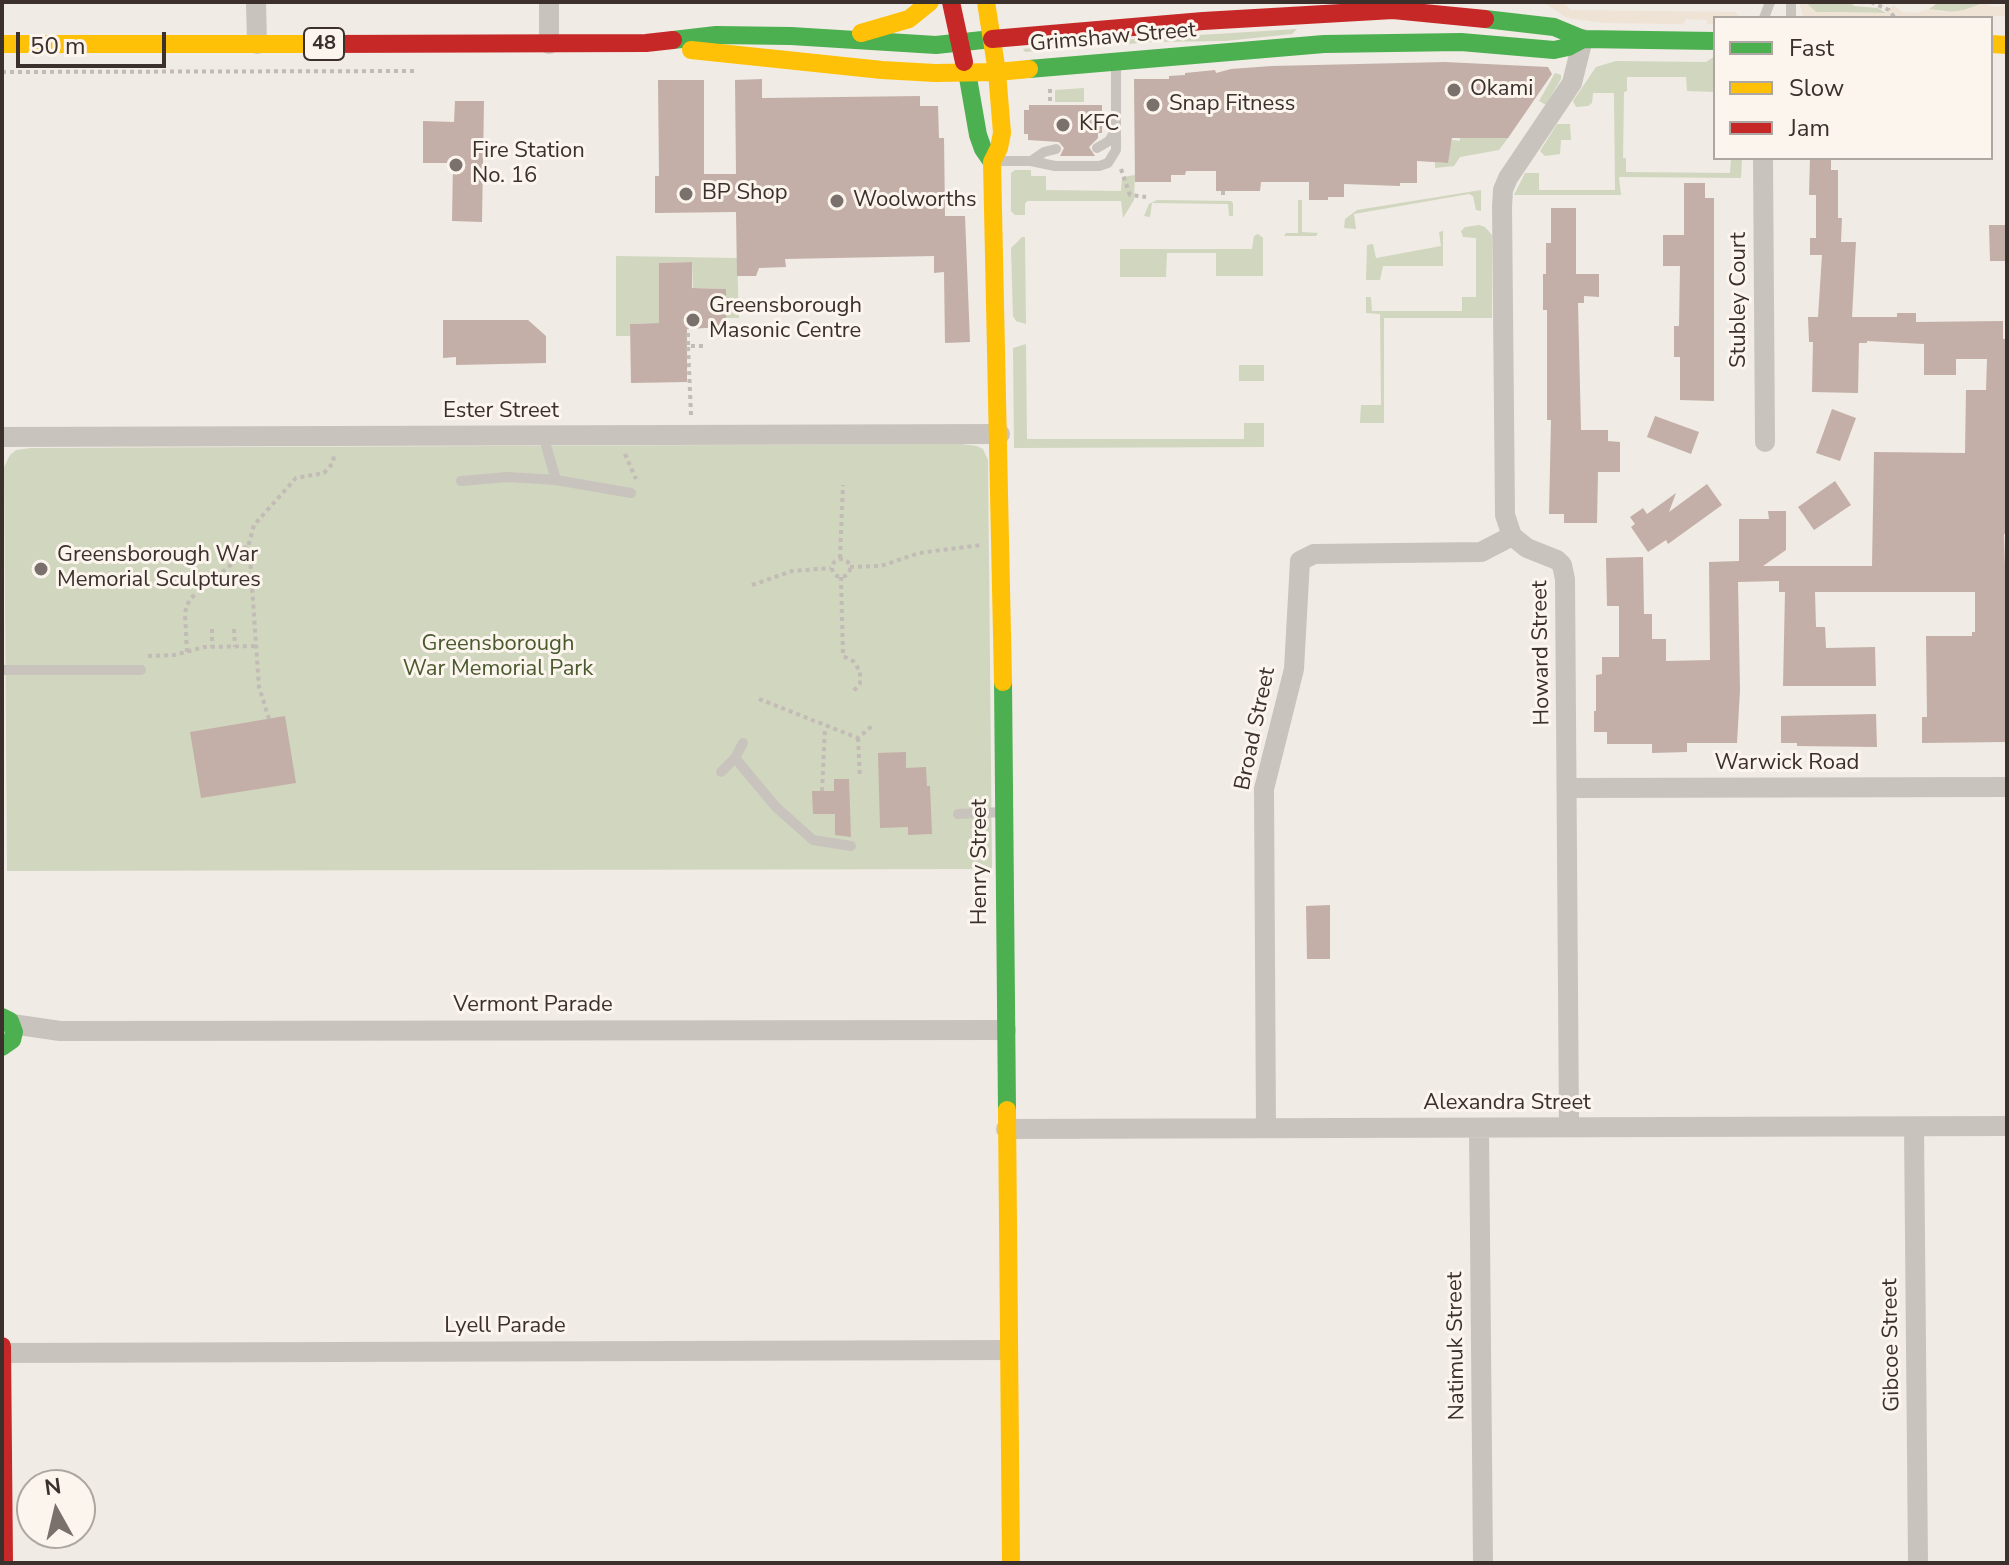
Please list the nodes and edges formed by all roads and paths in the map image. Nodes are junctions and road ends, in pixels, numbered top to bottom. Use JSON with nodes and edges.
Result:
{"nodes":[{"id":1,"x":256,"y":2,"type":"edge"},
{"id":2,"x":549,"y":2,"type":"edge"},
{"id":3,"x":930,"y":2,"type":"edge"},
{"id":4,"x":951,"y":2,"type":"edge"},
{"id":5,"x":986,"y":2,"type":"edge"},
{"id":6,"x":1871,"y":2,"type":"edge"},
{"id":7,"x":1435,"y":7,"type":"edge"},
{"id":8,"x":1537,"y":7,"type":"dead end"},
{"id":9,"x":1321,"y":8,"type":"edge"},
{"id":10,"x":1496,"y":10,"type":"edge"},
{"id":11,"x":1894,"y":16,"type":"edge"},
{"id":12,"x":1546,"y":26,"type":"junction"},
{"id":13,"x":836,"y":39,"type":"junction"},
{"id":14,"x":992,"y":39,"type":"junction"},
{"id":15,"x":1583,"y":39,"type":"junction"},
{"id":16,"x":1713,"y":41,"type":"edge"},
{"id":17,"x":646,"y":43,"type":"junction"},
{"id":18,"x":1482,"y":43,"type":"junction"},
{"id":19,"x":2,"y":44,"type":"edge"},
{"id":20,"x":257,"y":44,"type":"junction"},
{"id":21,"x":549,"y":44,"type":"junction"},
{"id":22,"x":960,"y":44,"type":"junction"},
{"id":23,"x":1324,"y":44,"type":"junction"},
{"id":24,"x":1116,"y":63,"type":"junction"},
{"id":25,"x":418,"y":71,"type":"dead end"},
{"id":26,"x":2,"y":72,"type":"edge"},
{"id":27,"x":967,"y":72,"type":"junction"},
{"id":28,"x":997,"y":72,"type":"junction"},
{"id":29,"x":1050,"y":86,"type":"dead end"},
{"id":30,"x":1050,"y":105,"type":"dead end"},
{"id":31,"x":1116,"y":128,"type":"junction"},
{"id":32,"x":1097,"y":148,"type":"dead end"},
{"id":33,"x":1056,"y":149,"type":"dead end"},
{"id":34,"x":1114,"y":157,"type":"junction"},
{"id":35,"x":1763,"y":160,"type":"edge"},
{"id":36,"x":1031,"y":161,"type":"junction"},
{"id":37,"x":992,"y":162,"type":"junction"},
{"id":38,"x":1146,"y":197,"type":"dead end"},
{"id":39,"x":688,"y":333,"type":"dead end"},
{"id":40,"x":688,"y":346,"type":"junction"},
{"id":41,"x":705,"y":346,"type":"dead end"},
{"id":42,"x":691,"y":415,"type":"dead end"},
{"id":43,"x":1000,"y":434,"type":"junction"},
{"id":44,"x":543,"y":435,"type":"junction"},
{"id":45,"x":337,"y":436,"type":"junction"},
{"id":46,"x":621,"y":436,"type":"junction"},
{"id":47,"x":2,"y":437,"type":"edge"},
{"id":48,"x":1765,"y":442,"type":"dead end"},
{"id":49,"x":556,"y":480,"type":"junction"},
{"id":50,"x":461,"y":481,"type":"dead end"},
{"id":51,"x":843,"y":485,"type":"dead end"},
{"id":52,"x":635,"y":489,"type":"joint"},
{"id":53,"x":1512,"y":536,"type":"junction"},
{"id":54,"x":249,"y":543,"type":"junction"},
{"id":55,"x":1002,"y":545,"type":"junction"},
{"id":56,"x":840,"y":558,"type":"junction"},
{"id":57,"x":850,"y":567,"type":"junction"},
{"id":58,"x":831,"y":568,"type":"junction"},
{"id":59,"x":841,"y":577,"type":"junction"},
{"id":60,"x":752,"y":585,"type":"dead end"},
{"id":61,"x":212,"y":629,"type":"dead end"},
{"id":62,"x":234,"y":629,"type":"dead end"},
{"id":63,"x":258,"y":646,"type":"junction"},
{"id":64,"x":212,"y":647,"type":"junction"},
{"id":65,"x":235,"y":647,"type":"junction"},
{"id":66,"x":187,"y":652,"type":"junction"},
{"id":67,"x":141,"y":656,"type":"dead end"},
{"id":68,"x":2,"y":670,"type":"edge"},
{"id":69,"x":141,"y":670,"type":"dead end"},
{"id":70,"x":853,"y":692,"type":"dead end"},
{"id":71,"x":759,"y":699,"type":"dead end"},
{"id":72,"x":269,"y":719,"type":"dead end"},
{"id":73,"x":872,"y":726,"type":"dead end"},
{"id":74,"x":825,"y":727,"type":"junction"},
{"id":75,"x":858,"y":738,"type":"junction"},
{"id":76,"x":743,"y":743,"type":"dead end"},
{"id":77,"x":735,"y":758,"type":"junction"},
{"id":78,"x":721,"y":772,"type":"dead end"},
{"id":79,"x":860,"y":778,"type":"dead end"},
{"id":80,"x":2007,"y":787,"type":"edge"},
{"id":81,"x":1568,"y":788,"type":"junction"},
{"id":82,"x":822,"y":791,"type":"dead end"},
{"id":83,"x":1005,"y":811,"type":"junction"},
{"id":84,"x":958,"y":814,"type":"dead end"},
{"id":85,"x":851,"y":846,"type":"dead end"},
{"id":86,"x":6,"y":1028,"type":"edge"},
{"id":87,"x":1006,"y":1030,"type":"junction"},
{"id":88,"x":2,"y":1069,"type":"edge"},
{"id":89,"x":2007,"y":1126,"type":"edge"},
{"id":90,"x":1569,"y":1127,"type":"junction"},
{"id":91,"x":1914,"y":1127,"type":"junction"},
{"id":92,"x":1266,"y":1128,"type":"junction"},
{"id":93,"x":1479,"y":1128,"type":"junction"},
{"id":94,"x":1006,"y":1129,"type":"junction"},
{"id":95,"x":2,"y":1346,"type":"edge"},
{"id":96,"x":1008,"y":1350,"type":"junction"},
{"id":97,"x":2,"y":1353,"type":"edge"},
{"id":98,"x":4,"y":1563,"type":"edge"},
{"id":99,"x":1011,"y":1563,"type":"edge"},
{"id":100,"x":1483,"y":1563,"type":"edge"},
{"id":101,"x":1918,"y":1563,"type":"edge"}],
"edges":[{"from":1,"to":20,"type":"street"},
{"from":2,"to":21,"type":"street"},
{"from":3,"to":13,"type":"main road"},
{"from":4,"to":22,"type":"main road","name":"Henry Street"},
{"from":5,"to":14,"type":"main road","name":"Henry Street"},
{"from":6,"to":11,"type":"path"},
{"from":7,"to":9,"type":"main road","name":"Grimshaw Street"},
{"from":7,"to":10,"type":"main road","name":"Grimshaw Street"},
{"from":8,"to":12,"type":"main road"},
{"from":9,"to":14,"type":"main road","name":"Grimshaw Street"},
{"from":9,"to":23,"type":"main road"},
{"from":10,"to":12,"type":"main road","name":"Grimshaw Street"},
{"from":10,"to":18,"type":"main road"},
{"from":12,"to":15,"type":"main road","name":"Grimshaw Street"},
{"from":13,"to":17,"type":"main road","name":"Grimshaw Street","number":"48"},
{"from":13,"to":22,"type":"main road","name":"Grimshaw Street","number":"48"},
{"from":14,"to":22,"type":"main road","name":"Grimshaw Street"},
{"from":14,"to":28,"type":"main road","name":"Henry Street"},
{"from":15,"to":16,"type":"main road","name":"Grimshaw Street"},
{"from":15,"to":18,"type":"main road","name":"Grimshaw Street"},
{"from":15,"to":53,"type":"street"},
{"from":17,"to":21,"type":"main road","name":"Grimshaw Street","number":"48"},
{"from":17,"to":27,"type":"main road","name":"Grimshaw Street","number":"48"},
{"from":18,"to":23,"type":"main road","name":"Grimshaw Street"},
{"from":19,"to":20,"type":"main road","name":"Grimshaw Street","number":"48"},
{"from":20,"to":21,"type":"main road","name":"Grimshaw Street","number":"48"},
{"from":22,"to":27,"type":"main road","name":"Henry Street"},
{"from":23,"to":24,"type":"main road","name":"Grimshaw Street"},
{"from":24,"to":28,"type":"main road","name":"Grimshaw Street"},
{"from":24,"to":31,"type":"lane"},
{"from":25,"to":26,"type":"path"},
{"from":27,"to":28,"type":"main road","name":"Grimshaw Street","number":"48"},
{"from":27,"to":37,"type":"main road","name":"Henry Street"},
{"from":28,"to":37,"type":"main road","name":"Henry Street"},
{"from":29,"to":30,"type":"path"},
{"from":31,"to":32,"type":"lane"},
{"from":31,"to":34,"type":"lane"},
{"from":33,"to":36,"type":"lane"},
{"from":34,"to":36,"type":"lane"},
{"from":34,"to":38,"type":"path"},
{"from":35,"to":48,"type":"street","name":"Stubley Court"},
{"from":36,"to":37,"type":"lane"},
{"from":37,"to":43,"type":"main road","name":"Henry Street"},
{"from":39,"to":40,"type":"path"},
{"from":40,"to":41,"type":"path"},
{"from":40,"to":42,"type":"path"},
{"from":43,"to":46,"type":"street","name":"Ester Street"},
{"from":43,"to":55,"type":"main road","name":"Henry Street"},
{"from":44,"to":45,"type":"street","name":"Ester Street"},
{"from":44,"to":46,"type":"street","name":"Ester Street"},
{"from":44,"to":49,"type":"lane"},
{"from":45,"to":47,"type":"street","name":"Ester Street"},
{"from":45,"to":54,"type":"path"},
{"from":46,"to":52,"type":"path"},
{"from":49,"to":50,"type":"lane"},
{"from":49,"to":52,"type":"lane"},
{"from":51,"to":56,"type":"path"},
{"from":53,"to":81,"type":"street","name":"Howard Street"},
{"from":53,"to":92,"type":"street","name":"Broad Street"},
{"from":54,"to":63,"type":"path"},
{"from":54,"to":66,"type":"path"},
{"from":55,"to":57,"type":"path"},
{"from":55,"to":83,"type":"main road","name":"Henry Street"},
{"from":56,"to":57,"type":"path"},
{"from":56,"to":58,"type":"path"},
{"from":57,"to":59,"type":"path"},
{"from":58,"to":59,"type":"path"},
{"from":58,"to":60,"type":"path"},
{"from":59,"to":70,"type":"path"},
{"from":61,"to":64,"type":"path"},
{"from":62,"to":65,"type":"path"},
{"from":63,"to":65,"type":"path"},
{"from":63,"to":72,"type":"path"},
{"from":64,"to":65,"type":"path"},
{"from":64,"to":66,"type":"path"},
{"from":66,"to":67,"type":"path"},
{"from":68,"to":69,"type":"lane"},
{"from":71,"to":74,"type":"path"},
{"from":73,"to":75,"type":"path"},
{"from":74,"to":75,"type":"path"},
{"from":74,"to":82,"type":"path"},
{"from":75,"to":79,"type":"path"},
{"from":76,"to":77,"type":"lane"},
{"from":77,"to":78,"type":"lane"},
{"from":77,"to":85,"type":"lane"},
{"from":80,"to":81,"type":"street","name":"Warwick Road"},
{"from":81,"to":90,"type":"street","name":"Howard Street"},
{"from":83,"to":84,"type":"lane"},
{"from":83,"to":87,"type":"main road","name":"Henry Street"},
{"from":86,"to":87,"type":"street","name":"Vermont Parade"},
{"from":86,"to":88,"type":"main road"},
{"from":87,"to":94,"type":"main road","name":"Henry Street"},
{"from":89,"to":91,"type":"street","name":"Alexandra Street"},
{"from":90,"to":91,"type":"street","name":"Alexandra Street"},
{"from":90,"to":93,"type":"street","name":"Alexandra Street"},
{"from":91,"to":101,"type":"street","name":"Gibcoe Street"},
{"from":92,"to":93,"type":"street","name":"Alexandra Street"},
{"from":92,"to":94,"type":"street","name":"Alexandra Street"},
{"from":93,"to":100,"type":"street","name":"Natimuk Street"},
{"from":94,"to":96,"type":"main road","name":"Henry Street"},
{"from":95,"to":97,"type":"main road"},
{"from":96,"to":97,"type":"street","name":"Lyell Parade"},
{"from":96,"to":99,"type":"main road","name":"Henry Street"},
{"from":97,"to":98,"type":"main road"}]}
